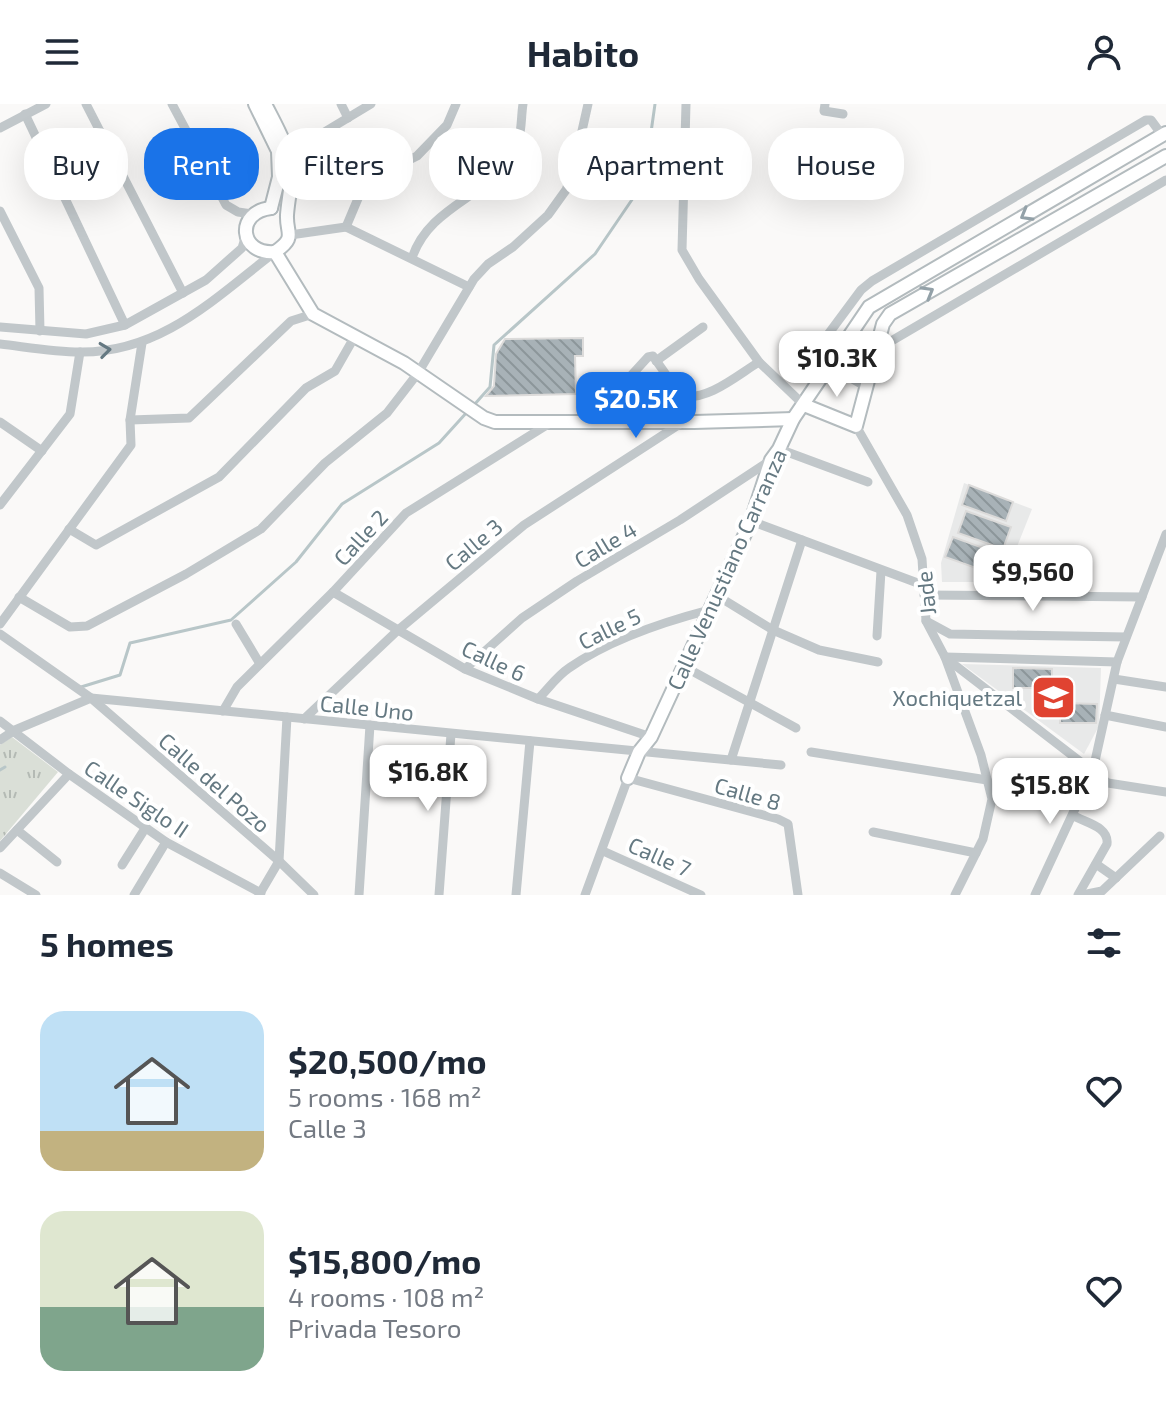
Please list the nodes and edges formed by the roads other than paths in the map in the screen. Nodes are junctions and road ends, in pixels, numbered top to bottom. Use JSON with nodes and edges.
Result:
{"nodes":[{"id":1,"x":46,"y":104,"type":"edge"},
{"id":2,"x":86,"y":104,"type":"edge"},
{"id":3,"x":172,"y":104,"type":"edge"},
{"id":4,"x":255,"y":104,"type":"edge"},
{"id":5,"x":265,"y":104,"type":"edge"},
{"id":6,"x":341,"y":104,"type":"edge"},
{"id":7,"x":371,"y":104,"type":"edge"},
{"id":8,"x":456,"y":104,"type":"edge"},
{"id":9,"x":523,"y":104,"type":"edge"},
{"id":10,"x":588,"y":104,"type":"edge"},
{"id":11,"x":686,"y":104,"type":"edge"},
{"id":12,"x":825,"y":104,"type":"edge"},
{"id":13,"x":25,"y":114,"type":"junction"},
{"id":14,"x":843,"y":114,"type":"dead end"},
{"id":15,"x":348,"y":118,"type":"junction"},
{"id":16,"x":0,"y":128,"type":"edge"},
{"id":17,"x":276,"y":128,"type":"edge"},
{"id":18,"x":331,"y":128,"type":"edge"},
{"id":19,"x":1164,"y":134,"type":"edge"},
{"id":20,"x":1166,"y":156,"type":"edge"},
{"id":21,"x":1166,"y":180,"type":"edge"},
{"id":22,"x":289,"y":200,"type":"edge"},
{"id":23,"x":271,"y":208,"type":"junction"},
{"id":24,"x":0,"y":211,"type":"edge"},
{"id":25,"x":252,"y":214,"type":"junction"},
{"id":26,"x":286,"y":218,"type":"junction"},
{"id":27,"x":346,"y":227,"type":"junction"},
{"id":28,"x":246,"y":235,"type":"junction"},
{"id":29,"x":290,"y":235,"type":"junction"},
{"id":30,"x":275,"y":252,"type":"junction"},
{"id":31,"x":412,"y":258,"type":"junction"},
{"id":32,"x":469,"y":287,"type":"junction"},
{"id":33,"x":183,"y":293,"type":"junction"},
{"id":34,"x":313,"y":314,"type":"junction"},
{"id":35,"x":125,"y":325,"type":"junction"},
{"id":36,"x":0,"y":327,"type":"edge"},
{"id":37,"x":703,"y":327,"type":"dead end"},
{"id":38,"x":40,"y":331,"type":"junction"},
{"id":39,"x":355,"y":336,"type":"junction"},
{"id":40,"x":142,"y":343,"type":"junction"},
{"id":41,"x":0,"y":344,"type":"edge"},
{"id":42,"x":876,"y":350,"type":"junction"},
{"id":43,"x":80,"y":352,"type":"junction"},
{"id":44,"x":656,"y":361,"type":"junction"},
{"id":45,"x":759,"y":362,"type":"junction"},
{"id":46,"x":830,"y":368,"type":"junction"},
{"id":47,"x":418,"y":373,"type":"junction"},
{"id":48,"x":865,"y":386,"type":"junction"},
{"id":49,"x":681,"y":396,"type":"junction"},
{"id":50,"x":804,"y":405,"type":"junction"},
{"id":51,"x":793,"y":419,"type":"junction"},
{"id":52,"x":130,"y":420,"type":"junction"},
{"id":53,"x":0,"y":422,"type":"edge"},
{"id":54,"x":553,"y":422,"type":"junction"},
{"id":55,"x":683,"y":422,"type":"junction"},
{"id":56,"x":856,"y":426,"type":"junction"},
{"id":57,"x":42,"y":451,"type":"junction"},
{"id":58,"x":775,"y":455,"type":"junction"},
{"id":59,"x":868,"y":482,"type":"dead end"},
{"id":60,"x":1,"y":502,"type":"edge"},
{"id":61,"x":751,"y":521,"type":"junction"},
{"id":62,"x":69,"y":529,"type":"junction"},
{"id":63,"x":1166,"y":534,"type":"edge"},
{"id":64,"x":802,"y":540,"type":"junction"},
{"id":65,"x":881,"y":571,"type":"junction"},
{"id":66,"x":924,"y":590,"type":"junction"},
{"id":67,"x":333,"y":592,"type":"junction"},
{"id":68,"x":716,"y":595,"type":"junction"},
{"id":69,"x":19,"y":597,"type":"junction"},
{"id":70,"x":1142,"y":597,"type":"junction"},
{"id":71,"x":709,"y":610,"type":"junction"},
{"id":72,"x":926,"y":621,"type":"junction"},
{"id":73,"x":0,"y":624,"type":"edge"},
{"id":74,"x":236,"y":624,"type":"dead end"},
{"id":75,"x":773,"y":630,"type":"junction"},
{"id":76,"x":397,"y":631,"type":"junction"},
{"id":77,"x":0,"y":634,"type":"edge"},
{"id":78,"x":877,"y":636,"type":"dead end"},
{"id":79,"x":1126,"y":637,"type":"junction"},
{"id":80,"x":945,"y":657,"type":"junction"},
{"id":81,"x":878,"y":662,"type":"dead end"},
{"id":82,"x":1117,"y":662,"type":"junction"},
{"id":83,"x":260,"y":664,"type":"junction"},
{"id":84,"x":683,"y":666,"type":"junction"},
{"id":85,"x":465,"y":669,"type":"junction"},
{"id":86,"x":1114,"y":679,"type":"junction"},
{"id":87,"x":1165,"y":684,"type":"edge"},
{"id":88,"x":91,"y":698,"type":"junction"},
{"id":89,"x":538,"y":699,"type":"junction"},
{"id":90,"x":750,"y":702,"type":"junction"},
{"id":91,"x":223,"y":711,"type":"junction"},
{"id":92,"x":1105,"y":715,"type":"junction"},
{"id":93,"x":287,"y":717,"type":"junction"},
{"id":94,"x":304,"y":719,"type":"junction"},
{"id":95,"x":0,"y":721,"type":"edge"},
{"id":96,"x":370,"y":725,"type":"junction"},
{"id":97,"x":1166,"y":727,"type":"edge"},
{"id":98,"x":796,"y":728,"type":"dead end"},
{"id":99,"x":15,"y":730,"type":"junction"},
{"id":100,"x":451,"y":734,"type":"junction"},
{"id":101,"x":651,"y":737,"type":"junction"},
{"id":102,"x":0,"y":740,"type":"edge"},
{"id":103,"x":530,"y":741,"type":"junction"},
{"id":104,"x":639,"y":752,"type":"junction"},
{"id":105,"x":811,"y":752,"type":"dead end"},
{"id":106,"x":731,"y":760,"type":"junction"},
{"id":107,"x":781,"y":765,"type":"dead end"},
{"id":108,"x":1093,"y":770,"type":"junction"},
{"id":109,"x":69,"y":774,"type":"junction"},
{"id":110,"x":628,"y":778,"type":"junction"},
{"id":111,"x":987,"y":780,"type":"junction"},
{"id":112,"x":1166,"y":792,"type":"edge"},
{"id":113,"x":1074,"y":816,"type":"junction"},
{"id":114,"x":146,"y":827,"type":"junction"},
{"id":115,"x":17,"y":830,"type":"junction"},
{"id":116,"x":873,"y":832,"type":"dead end"},
{"id":117,"x":1160,"y":836,"type":"dead end"},
{"id":118,"x":166,"y":842,"type":"junction"},
{"id":119,"x":0,"y":848,"type":"edge"},
{"id":120,"x":603,"y":851,"type":"junction"},
{"id":121,"x":976,"y":853,"type":"junction"},
{"id":122,"x":279,"y":861,"type":"junction"},
{"id":123,"x":57,"y":862,"type":"dead end"},
{"id":124,"x":1096,"y":864,"type":"junction"},
{"id":125,"x":122,"y":865,"type":"dead end"},
{"id":126,"x":0,"y":873,"type":"edge"},
{"id":127,"x":1116,"y":878,"type":"junction"},
{"id":128,"x":260,"y":894,"type":"edge"},
{"id":129,"x":36,"y":895,"type":"edge"},
{"id":130,"x":134,"y":895,"type":"edge"},
{"id":131,"x":314,"y":895,"type":"edge"},
{"id":132,"x":359,"y":895,"type":"edge"},
{"id":133,"x":439,"y":895,"type":"edge"},
{"id":134,"x":516,"y":895,"type":"edge"},
{"id":135,"x":585,"y":895,"type":"edge"},
{"id":136,"x":701,"y":895,"type":"edge"},
{"id":137,"x":798,"y":895,"type":"edge"},
{"id":138,"x":955,"y":895,"type":"edge"},
{"id":139,"x":1035,"y":895,"type":"edge"},
{"id":140,"x":1080,"y":895,"type":"edge"}],
"edges":[{"from":1,"to":13,"type":"street"},
{"from":2,"to":33,"type":"street"},
{"from":3,"to":25,"type":"street"},
{"from":4,"to":23,"type":"street"},
{"from":5,"to":17,"type":"street"},
{"from":6,"to":15,"type":"street"},
{"from":7,"to":15,"type":"street"},
{"from":8,"to":27,"type":"street"},
{"from":9,"to":31,"type":"street"},
{"from":10,"to":32,"type":"street"},
{"from":11,"to":45,"type":"street"},
{"from":12,"to":14,"type":"street"},
{"from":13,"to":16,"type":"street"},
{"from":13,"to":35,"type":"street"},
{"from":15,"to":18,"type":"street"},
{"from":19,"to":46,"type":"street","name":"Calle Venustiano Carranza","one_way":true},
{"from":19,"to":46,"type":"street"},
{"from":42,"to":20,"type":"street","one_way":true},
{"from":21,"to":42,"type":"street"},
{"from":22,"to":26,"type":"street"},
{"from":23,"to":25,"type":"street"},
{"from":23,"to":26,"type":"street"},
{"from":24,"to":38,"type":"street"},
{"from":25,"to":28,"type":"street"},
{"from":26,"to":29,"type":"street"},
{"from":27,"to":29,"type":"street"},
{"from":27,"to":31,"type":"street"},
{"from":28,"to":30,"type":"street"},
{"from":28,"to":33,"type":"street"},
{"from":29,"to":30,"type":"street"},
{"from":30,"to":34,"type":"street"},
{"from":30,"to":40,"type":"street"},
{"from":31,"to":32,"type":"street"},
{"from":32,"to":47,"type":"street"},
{"from":33,"to":35,"type":"street"},
{"from":34,"to":39,"type":"street"},
{"from":34,"to":52,"type":"street"},
{"from":35,"to":38,"type":"street"},
{"from":36,"to":38,"type":"street"},
{"from":37,"to":44,"type":"street"},
{"from":39,"to":47,"type":"street"},
{"from":39,"to":62,"type":"street"},
{"from":43,"to":40,"type":"street","one_way":true},
{"from":40,"to":52,"type":"street"},
{"from":41,"to":43,"type":"street"},
{"from":42,"to":48,"type":"street"},
{"from":43,"to":57,"type":"street"},
{"from":44,"to":49,"type":"street"},
{"from":44,"to":49,"type":"street"},
{"from":45,"to":49,"type":"street"},
{"from":45,"to":50,"type":"street"},
{"from":46,"to":48,"type":"street"},
{"from":46,"to":50,"type":"street","name":"Calle Venustiano Carranza"},
{"from":47,"to":54,"type":"street"},
{"from":47,"to":69,"type":"street"},
{"from":48,"to":56,"type":"street"},
{"from":50,"to":51,"type":"street","name":"Calle Venustiano Carranza"},
{"from":50,"to":56,"type":"street"},
{"from":51,"to":55,"type":"street"},
{"from":51,"to":58,"type":"street","name":"Calle Venustiano Carranza"},
{"from":52,"to":62,"type":"street"},
{"from":53,"to":57,"type":"street"},
{"from":54,"to":55,"type":"street"},
{"from":54,"to":67,"type":"street","name":"Calle 2"},
{"from":55,"to":76,"type":"street","name":"Calle 3"},
{"from":56,"to":66,"type":"street","name":"Jade"},
{"from":57,"to":60,"type":"street"},
{"from":58,"to":59,"type":"street"},
{"from":58,"to":61,"type":"street","name":"Calle Venustiano Carranza"},
{"from":58,"to":85,"type":"street","name":"Calle 4"},
{"from":61,"to":64,"type":"street"},
{"from":61,"to":68,"type":"street","name":"Calle Venustiano Carranza"},
{"from":62,"to":69,"type":"street"},
{"from":63,"to":70,"type":"street"},
{"from":64,"to":65,"type":"street"},
{"from":64,"to":75,"type":"street"},
{"from":65,"to":66,"type":"street"},
{"from":65,"to":78,"type":"street"},
{"from":66,"to":70,"type":"street"},
{"from":66,"to":72,"type":"street","name":"Jade"},
{"from":67,"to":76,"type":"street","name":"Calle 6"},
{"from":67,"to":83,"type":"street","name":"Calle 2"},
{"from":68,"to":71,"type":"street","name":"Calle Venustiano Carranza"},
{"from":68,"to":75,"type":"street"},
{"from":69,"to":73,"type":"street"},
{"from":70,"to":79,"type":"street"},
{"from":71,"to":84,"type":"street","name":"Calle Venustiano Carranza"},
{"from":71,"to":89,"type":"street","name":"Calle 5"},
{"from":72,"to":79,"type":"street"},
{"from":72,"to":80,"type":"street","name":"Jade"},
{"from":74,"to":83,"type":"street"},
{"from":75,"to":81,"type":"street"},
{"from":75,"to":90,"type":"street"},
{"from":76,"to":85,"type":"street","name":"Calle 6"},
{"from":76,"to":94,"type":"street","name":"Calle 3"},
{"from":77,"to":88,"type":"street","name":"Calle del Pozo"},
{"from":79,"to":82,"type":"street"},
{"from":80,"to":82,"type":"street"},
{"from":80,"to":108,"type":"street"},
{"from":80,"to":111,"type":"street","name":"Jade"},
{"from":82,"to":86,"type":"street"},
{"from":83,"to":91,"type":"street","name":"Calle 2"},
{"from":84,"to":90,"type":"street"},
{"from":84,"to":101,"type":"street","name":"Calle Venustiano Carranza"},
{"from":85,"to":89,"type":"street","name":"Calle 6"},
{"from":86,"to":87,"type":"street"},
{"from":86,"to":92,"type":"street"},
{"from":88,"to":91,"type":"street","name":"Calle Uno"},
{"from":88,"to":99,"type":"street"},
{"from":88,"to":122,"type":"street","name":"Calle del Pozo"},
{"from":89,"to":101,"type":"street","name":"Calle 6"},
{"from":90,"to":98,"type":"street"},
{"from":90,"to":106,"type":"street"},
{"from":91,"to":93,"type":"street","name":"Calle Uno"},
{"from":92,"to":97,"type":"street"},
{"from":92,"to":108,"type":"street"},
{"from":93,"to":94,"type":"street","name":"Calle Uno"},
{"from":93,"to":122,"type":"street"},
{"from":94,"to":96,"type":"street","name":"Calle Uno"},
{"from":95,"to":99,"type":"street","name":"Calle Siglo II"},
{"from":96,"to":100,"type":"street","name":"Calle Uno"},
{"from":96,"to":132,"type":"street"},
{"from":99,"to":102,"type":"street"},
{"from":99,"to":109,"type":"street","name":"Calle Siglo II"},
{"from":100,"to":103,"type":"street","name":"Calle Uno"},
{"from":100,"to":133,"type":"street"},
{"from":101,"to":104,"type":"street","name":"Calle Venustiano Carranza"},
{"from":103,"to":104,"type":"street","name":"Calle Uno"},
{"from":103,"to":134,"type":"street"},
{"from":104,"to":106,"type":"street","name":"Calle Uno"},
{"from":104,"to":110,"type":"street","name":"Calle Venustiano Carranza"},
{"from":105,"to":111,"type":"street"},
{"from":106,"to":107,"type":"street","name":"Calle Uno"},
{"from":108,"to":112,"type":"street"},
{"from":108,"to":113,"type":"street"},
{"from":109,"to":114,"type":"street","name":"Calle Siglo II"},
{"from":109,"to":115,"type":"street"},
{"from":110,"to":120,"type":"street","name":"Calle Venustiano Carranza"},
{"from":110,"to":137,"type":"street","name":"Calle 8"},
{"from":111,"to":121,"type":"street","name":"Jade"},
{"from":113,"to":124,"type":"street"},
{"from":113,"to":139,"type":"street"},
{"from":114,"to":118,"type":"street","name":"Calle Siglo II"},
{"from":114,"to":125,"type":"street"},
{"from":115,"to":119,"type":"street"},
{"from":115,"to":123,"type":"street"},
{"from":116,"to":121,"type":"street"},
{"from":117,"to":127,"type":"street"},
{"from":118,"to":128,"type":"street","name":"Calle Siglo II"},
{"from":118,"to":130,"type":"street"},
{"from":120,"to":135,"type":"street","name":"Calle Venustiano Carranza"},
{"from":120,"to":136,"type":"street","name":"Calle 7"},
{"from":121,"to":138,"type":"street","name":"Jade"},
{"from":122,"to":128,"type":"street"},
{"from":122,"to":131,"type":"street","name":"Calle del Pozo"},
{"from":124,"to":127,"type":"street"},
{"from":124,"to":140,"type":"street"},
{"from":126,"to":129,"type":"street"},
{"from":127,"to":140,"type":"street"}]}
